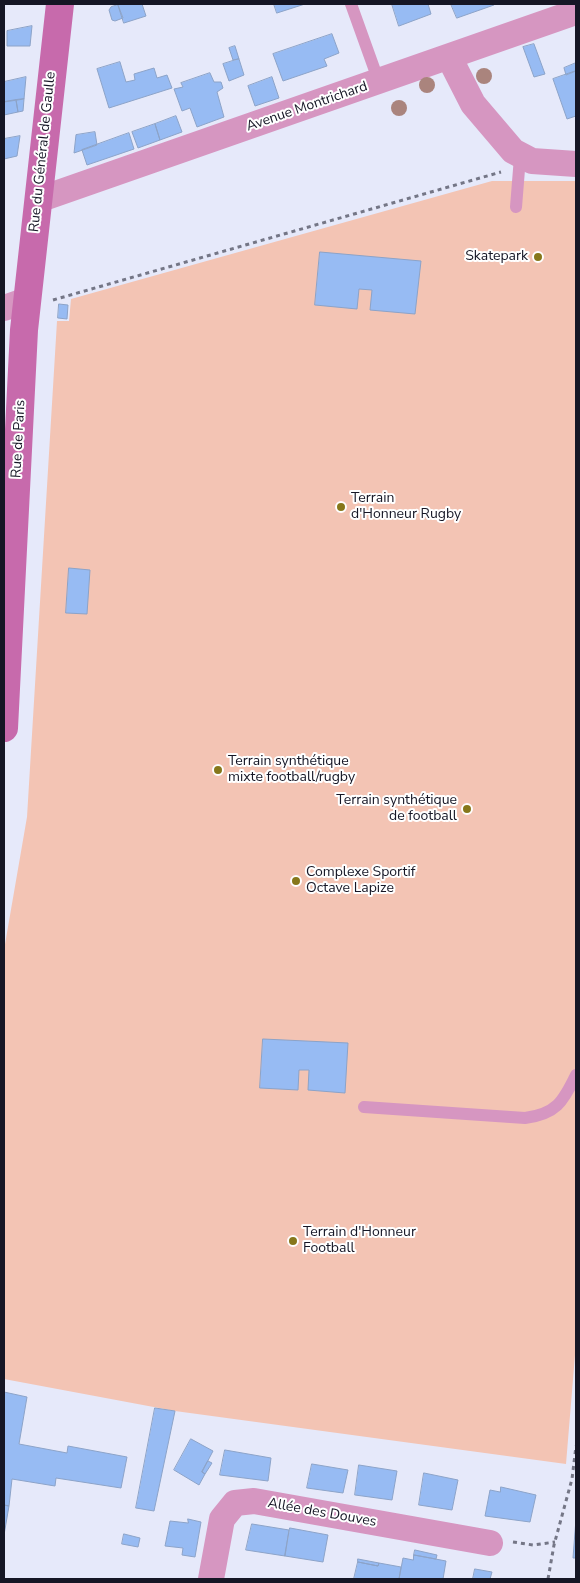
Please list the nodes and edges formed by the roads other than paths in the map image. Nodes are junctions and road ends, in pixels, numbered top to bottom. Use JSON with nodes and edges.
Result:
{"nodes":[{"id":1,"x":60,"y":4,"type":"edge"},
{"id":2,"x":351,"y":4,"type":"edge"},
{"id":3,"x":576,"y":12,"type":"edge"},
{"id":4,"x":450,"y":57,"type":"junction"},
{"id":5,"x":379,"y":82,"type":"junction"},
{"id":6,"x":517,"y":154,"type":"junction"},
{"id":7,"x":576,"y":164,"type":"edge"},
{"id":8,"x":38,"y":200,"type":"junction"},
{"id":9,"x":516,"y":207,"type":"dead end"},
{"id":10,"x":27,"y":303,"type":"edge"},
{"id":11,"x":9,"y":550,"type":"edge"},
{"id":12,"x":4,"y":728,"type":"edge"},
{"id":13,"x":576,"y":1075,"type":"edge"},
{"id":14,"x":364,"y":1106,"type":"dead end"},
{"id":15,"x":490,"y":1543,"type":"road end"},
{"id":16,"x":211,"y":1579,"type":"edge"}],
"edges":[{"from":1,"to":8,"type":"main road","name":"Rue du Général de Gaulle"},
{"from":2,"to":5,"type":"lane"},
{"from":3,"to":4,"type":"street","name":"Avenue Montrichard"},
{"from":4,"to":5,"type":"street","name":"Avenue Montrichard"},
{"from":4,"to":6,"type":"street"},
{"from":5,"to":8,"type":"street","name":"Avenue Montrichard"},
{"from":6,"to":7,"type":"street"},
{"from":6,"to":9,"type":"lane"},
{"from":8,"to":10,"type":"main road","name":"Rue du Général de Gaulle"},
{"from":10,"to":11,"type":"main road","name":"Rue de Paris"},
{"from":11,"to":12,"type":"main road","name":"Rue de Paris"},
{"from":13,"to":14,"type":"lane"},
{"from":15,"to":16,"type":"street","name":"Allée des Douves"}]}
